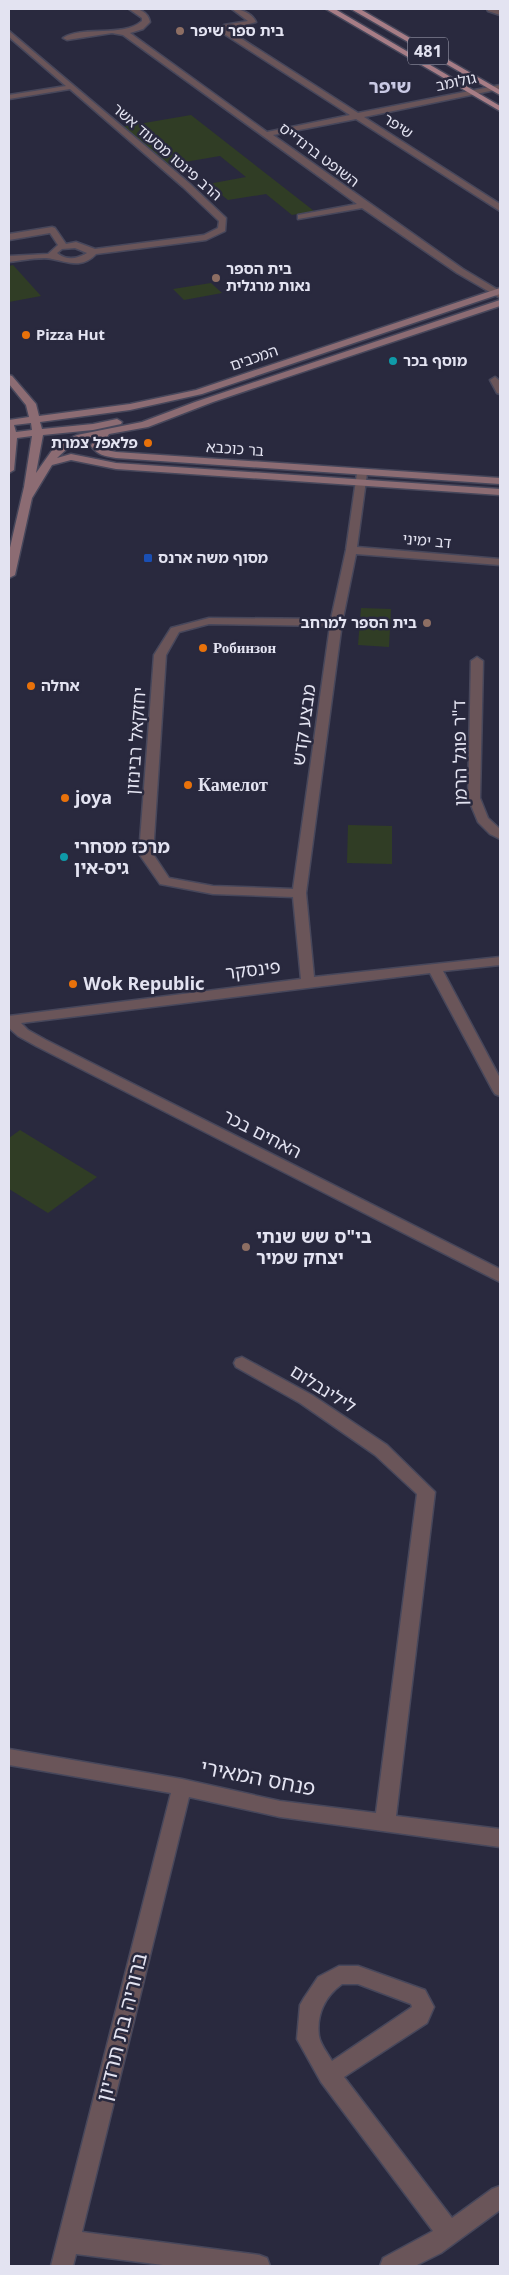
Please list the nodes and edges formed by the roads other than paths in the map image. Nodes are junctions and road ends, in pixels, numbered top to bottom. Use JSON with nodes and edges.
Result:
{"nodes":[{"id":1,"x":133,"y":9,"type":"edge"},
{"id":2,"x":240,"y":9,"type":"edge"},
{"id":3,"x":330,"y":9,"type":"edge"},
{"id":4,"x":355,"y":9,"type":"edge"},
{"id":5,"x":492,"y":9,"type":"edge"},
{"id":6,"x":500,"y":13,"type":"edge"},
{"id":7,"x":125,"y":33,"type":"junction"},
{"id":8,"x":11,"y":37,"type":"edge"},
{"id":9,"x":67,"y":38,"type":"dead end"},
{"id":10,"x":71,"y":87,"type":"junction"},
{"id":11,"x":496,"y":88,"type":"edge"},
{"id":12,"x":473,"y":92,"type":"junction"},
{"id":13,"x":500,"y":93,"type":"edge"},
{"id":14,"x":9,"y":96,"type":"edge"},
{"id":15,"x":500,"y":109,"type":"edge"},
{"id":16,"x":358,"y":116,"type":"junction"},
{"id":17,"x":268,"y":134,"type":"junction"},
{"id":18,"x":364,"y":205,"type":"junction"},
{"id":19,"x":500,"y":208,"type":"edge"},
{"id":20,"x":301,"y":217,"type":"dead end"},
{"id":21,"x":9,"y":237,"type":"edge"},
{"id":22,"x":63,"y":246,"type":"junction"},
{"id":23,"x":92,"y":252,"type":"junction"},
{"id":24,"x":52,"y":256,"type":"junction"},
{"id":25,"x":9,"y":259,"type":"edge"},
{"id":26,"x":499,"y":293,"type":"edge"},
{"id":27,"x":500,"y":303,"type":"edge"},
{"id":28,"x":9,"y":378,"type":"edge"},
{"id":29,"x":495,"y":380,"type":"dead end"},
{"id":30,"x":500,"y":391,"type":"edge"},
{"id":31,"x":208,"y":402,"type":"junction"},
{"id":32,"x":31,"y":404,"type":"junction"},
{"id":33,"x":99,"y":411,"type":"junction"},
{"id":34,"x":35,"y":420,"type":"junction"},
{"id":35,"x":9,"y":422,"type":"edge"},
{"id":36,"x":106,"y":432,"type":"junction"},
{"id":37,"x":38,"y":433,"type":"junction"},
{"id":38,"x":10,"y":436,"type":"edge"},
{"id":39,"x":48,"y":463,"type":"junction"},
{"id":40,"x":9,"y":470,"type":"edge"},
{"id":41,"x":361,"y":479,"type":"junction"},
{"id":42,"x":500,"y":481,"type":"edge"},
{"id":43,"x":500,"y":492,"type":"edge"},
{"id":44,"x":26,"y":497,"type":"junction"},
{"id":45,"x":351,"y":550,"type":"junction"},
{"id":46,"x":500,"y":562,"type":"edge"},
{"id":47,"x":9,"y":575,"type":"edge"},
{"id":48,"x":336,"y":623,"type":"junction"},
{"id":49,"x":477,"y":661,"type":"dead end"},
{"id":50,"x":500,"y":835,"type":"edge"},
{"id":51,"x":299,"y":893,"type":"junction"},
{"id":52,"x":500,"y":961,"type":"edge"},
{"id":53,"x":434,"y":967,"type":"junction"},
{"id":54,"x":308,"y":982,"type":"junction"},
{"id":55,"x":9,"y":1020,"type":"edge"},
{"id":56,"x":500,"y":1091,"type":"edge"},
{"id":57,"x":500,"y":1276,"type":"edge"},
{"id":58,"x":242,"y":1363,"type":"dead end"},
{"id":59,"x":9,"y":1757,"type":"edge"},
{"id":60,"x":182,"y":1787,"type":"junction"},
{"id":61,"x":385,"y":1822,"type":"junction"},
{"id":62,"x":500,"y":1838,"type":"edge"},
{"id":63,"x":329,"y":2075,"type":"junction"},
{"id":64,"x":500,"y":2197,"type":"edge"},
{"id":65,"x":449,"y":2233,"type":"junction"},
{"id":66,"x":68,"y":2242,"type":"junction"},
{"id":67,"x":62,"y":2266,"type":"edge"},
{"id":68,"x":259,"y":2266,"type":"edge"},
{"id":69,"x":391,"y":2266,"type":"edge"}],
"edges":[{"from":1,"to":7,"type":"street"},
{"from":2,"to":16,"type":"street","name":"שיפר"},
{"from":3,"to":12,"type":"main road","number":"481"},
{"from":4,"to":11,"type":"main road","number":"481"},
{"from":5,"to":6,"type":"street"},
{"from":7,"to":9,"type":"street"},
{"from":7,"to":17,"type":"street","name":"השופט ברנדייס"},
{"from":8,"to":10,"type":"street","name":"הרב פינטו מסעוד אשר"},
{"from":10,"to":14,"type":"street"},
{"from":10,"to":23,"type":"street","name":"הרב פינטו מסעוד אשר"},
{"from":11,"to":12,"type":"street","name":"גולומב"},
{"from":11,"to":13,"type":"main road","number":"481"},
{"from":12,"to":15,"type":"main road","number":"481"},
{"from":12,"to":16,"type":"street","name":"גולומב"},
{"from":16,"to":17,"type":"street","name":"גולומב"},
{"from":16,"to":19,"type":"street","name":"שיפר"},
{"from":17,"to":18,"type":"street","name":"השופט ברנדייס"},
{"from":18,"to":20,"type":"street"},
{"from":18,"to":26,"type":"street","name":"השופט ברנדייס"},
{"from":21,"to":22,"type":"street"},
{"from":22,"to":23,"type":"street"},
{"from":22,"to":24,"type":"street"},
{"from":23,"to":24,"type":"street"},
{"from":24,"to":25,"type":"street"},
{"from":26,"to":33,"type":"street","name":"המכבים"},
{"from":27,"to":31,"type":"street","name":"המכבים"},
{"from":28,"to":32,"type":"street"},
{"from":29,"to":30,"type":"street"},
{"from":31,"to":36,"type":"street"},
{"from":31,"to":37,"type":"street","name":"המכבים"},
{"from":32,"to":33,"type":"street"},
{"from":32,"to":34,"type":"street"},
{"from":33,"to":34,"type":"street","name":"המכבים"},
{"from":34,"to":35,"type":"street","name":"המכבים"},
{"from":34,"to":37,"type":"street"},
{"from":35,"to":38,"type":"street"},
{"from":36,"to":39,"type":"street"},
{"from":36,"to":41,"type":"street","name":"בר כוכבא"},
{"from":37,"to":38,"type":"street","name":"המכבים"},
{"from":37,"to":44,"type":"street"},
{"from":38,"to":40,"type":"street"},
{"from":39,"to":41,"type":"street","name":"בר כוכבא"},
{"from":39,"to":44,"type":"street"},
{"from":41,"to":42,"type":"street","name":"בר כוכבא"},
{"from":41,"to":43,"type":"street","name":"בר כוכבא"},
{"from":41,"to":45,"type":"street","name":"מבצע קדש"},
{"from":44,"to":47,"type":"street"},
{"from":45,"to":46,"type":"street","name":"דב ימיני"},
{"from":45,"to":48,"type":"street","name":"מבצע קדש"},
{"from":48,"to":51,"type":"street","name":"מבצע קדש"},
{"from":48,"to":51,"type":"street","name":"יחזקאל רבינזון"},
{"from":49,"to":50,"type":"street","name":"ד\"ר פוגל הרמן"},
{"from":51,"to":54,"type":"street","name":"מבצע קדש"},
{"from":52,"to":53,"type":"street","name":"פינסקר"},
{"from":53,"to":54,"type":"street","name":"פינסקר"},
{"from":53,"to":56,"type":"street"},
{"from":54,"to":55,"type":"street","name":"פינסקר"},
{"from":55,"to":57,"type":"street","name":"האחים בכר"},
{"from":58,"to":61,"type":"street","name":"לילינבלום"},
{"from":59,"to":60,"type":"street","name":"פנחס המאירי"},
{"from":60,"to":61,"type":"street","name":"פנחס המאירי"},
{"from":60,"to":66,"type":"street","name":"ברוריה בת תרדיון"},
{"from":61,"to":62,"type":"street","name":"פנחס המאירי"},
{"from":63,"to":63,"type":"street"},
{"from":63,"to":65,"type":"street"},
{"from":64,"to":65,"type":"street"},
{"from":65,"to":69,"type":"street"},
{"from":66,"to":67,"type":"street","name":"ברוריה בת תרדיון"},
{"from":66,"to":68,"type":"street"}]}
